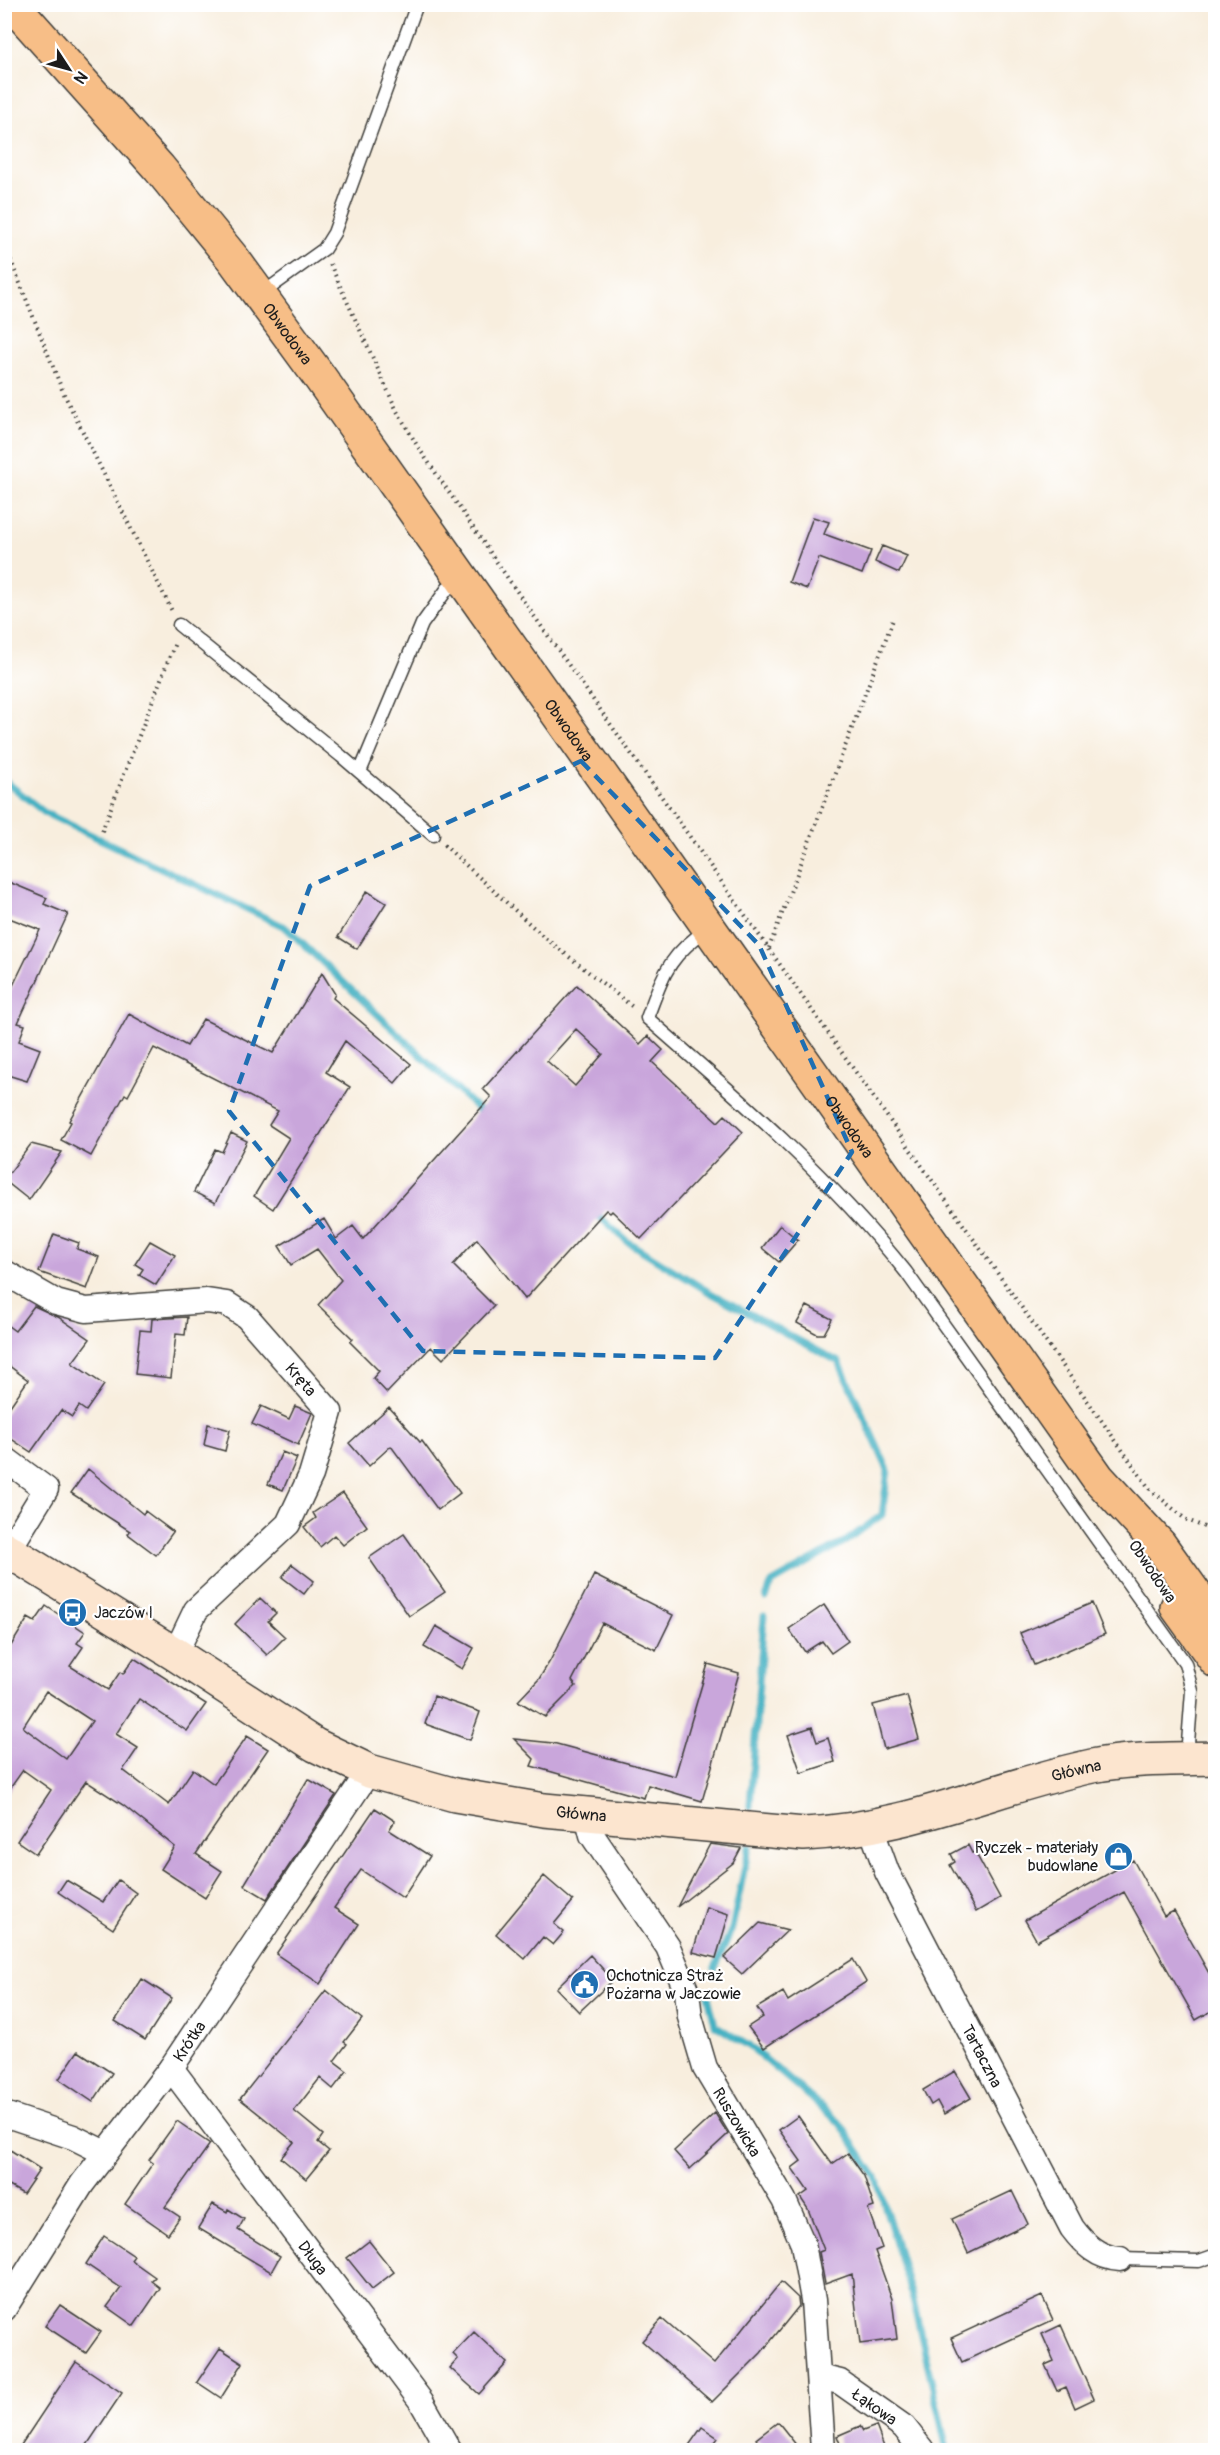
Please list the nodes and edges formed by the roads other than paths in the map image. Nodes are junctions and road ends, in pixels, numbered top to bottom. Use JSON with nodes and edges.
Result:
{"nodes":[{"id":1,"x":12,"y":4,"type":"edge"},
{"id":2,"x":417,"y":4,"type":"edge"},
{"id":3,"x":260,"y":296,"type":"junction"},
{"id":4,"x":459,"y":573,"type":"junction"},
{"id":5,"x":179,"y":625,"type":"road end"},
{"id":6,"x":360,"y":772,"type":"junction"},
{"id":7,"x":433,"y":835,"type":"road end"},
{"id":8,"x":710,"y":927,"type":"junction"},
{"id":9,"x":4,"y":1272,"type":"edge"},
{"id":10,"x":4,"y":1458,"type":"edge"},
{"id":11,"x":1098,"y":1478,"type":"junction"},
{"id":12,"x":6,"y":1550,"type":"edge"},
{"id":13,"x":1215,"y":1623,"type":"edge"},
{"id":14,"x":175,"y":1653,"type":"junction"},
{"id":15,"x":1215,"y":1661,"type":"edge"},
{"id":16,"x":1201,"y":1758,"type":"edge"},
{"id":17,"x":369,"y":1771,"type":"junction"},
{"id":18,"x":587,"y":1815,"type":"junction"},
{"id":19,"x":871,"y":1828,"type":"junction"},
{"id":20,"x":171,"y":2068,"type":"junction"},
{"id":21,"x":4,"y":2114,"type":"edge"},
{"id":22,"x":105,"y":2153,"type":"junction"},
{"id":23,"x":1215,"y":2255,"type":"edge"},
{"id":24,"x":1120,"y":2259,"type":"joint"},
{"id":25,"x":4,"y":2308,"type":"edge"},
{"id":26,"x":819,"y":2377,"type":"junction"},
{"id":27,"x":450,"y":2451,"type":"edge"},
{"id":28,"x":823,"y":2451,"type":"edge"},
{"id":29,"x":922,"y":2451,"type":"edge"}],
"edges":[{"from":1,"to":3,"type":"main road","name":"Obwodowa"},
{"from":2,"to":3,"type":"lane"},
{"from":3,"to":4,"type":"main road","name":"Obwodowa"},
{"from":4,"to":6,"type":"lane"},
{"from":4,"to":8,"type":"main road","name":"Obwodowa"},
{"from":5,"to":6,"type":"lane"},
{"from":6,"to":7,"type":"lane"},
{"from":8,"to":11,"type":"main road","name":"Obwodowa"},
{"from":8,"to":16,"type":"lane"},
{"from":9,"to":14,"type":"street","name":"Kręta"},
{"from":10,"to":12,"type":"street"},
{"from":11,"to":13,"type":"main road","name":"Obwodowa"},
{"from":11,"to":15,"type":"main road","name":"Obwodowa"},
{"from":12,"to":14,"type":"street","name":"Główna"},
{"from":14,"to":17,"type":"street","name":"Główna"},
{"from":16,"to":19,"type":"street","name":"Główna"},
{"from":17,"to":18,"type":"street","name":"Główna"},
{"from":17,"to":20,"type":"street","name":"Krótka"},
{"from":18,"to":19,"type":"street","name":"Główna"},
{"from":18,"to":26,"type":"street","name":"Ruszowicka"},
{"from":19,"to":24,"type":"street","name":"Tartaczna"},
{"from":20,"to":22,"type":"street","name":"Krótka"},
{"from":20,"to":27,"type":"street","name":"Długa"},
{"from":21,"to":22,"type":"street"},
{"from":22,"to":25,"type":"street","name":"Krótka"},
{"from":23,"to":24,"type":"lane"},
{"from":26,"to":28,"type":"street","name":"Ruszowicka"},
{"from":26,"to":29,"type":"street","name":"Łąkowa"}]}
